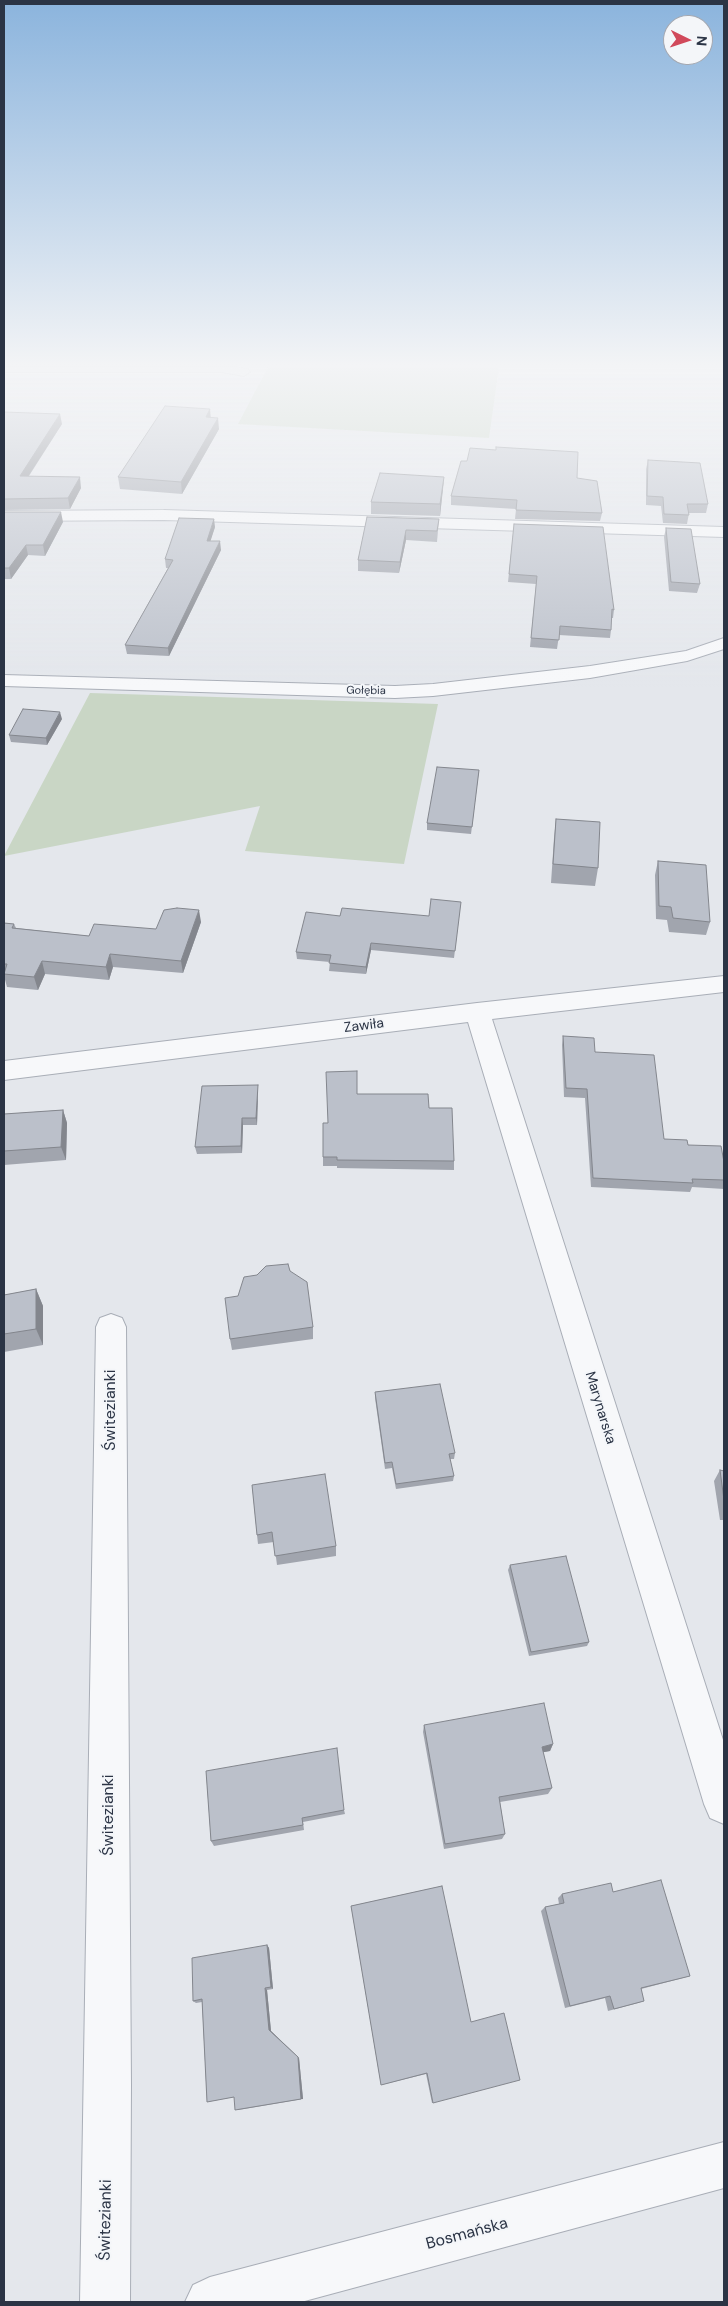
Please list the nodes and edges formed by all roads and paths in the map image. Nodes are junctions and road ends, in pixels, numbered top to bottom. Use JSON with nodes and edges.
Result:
{"nodes":[{"id":1,"x":4,"y":516,"type":"edge"},
{"id":2,"x":724,"y":532,"type":"edge"},
{"id":3,"x":724,"y":642,"type":"edge"},
{"id":4,"x":4,"y":681,"type":"edge"},
{"id":5,"x":724,"y":984,"type":"edge"},
{"id":6,"x":477,"y":1012,"type":"junction"},
{"id":7,"x":4,"y":1071,"type":"edge"},
{"id":8,"x":111,"y":1327,"type":"dead end"},
{"id":9,"x":724,"y":1804,"type":"edge"},
{"id":10,"x":724,"y":2165,"type":"edge"},
{"id":11,"x":105,"y":2302,"type":"edge"},
{"id":12,"x":210,"y":2302,"type":"edge"}],
"edges":[{"from":1,"to":2,"type":"street"},
{"from":3,"to":4,"type":"street","name":"Gołębia"},
{"from":5,"to":6,"type":"street","name":"Zawiła"},
{"from":6,"to":7,"type":"street","name":"Zawiła"},
{"from":6,"to":9,"type":"street","name":"Marynarska"},
{"from":8,"to":11,"type":"street","name":"Świtezianki"},
{"from":10,"to":12,"type":"street","name":"Bosmańska"}]}
